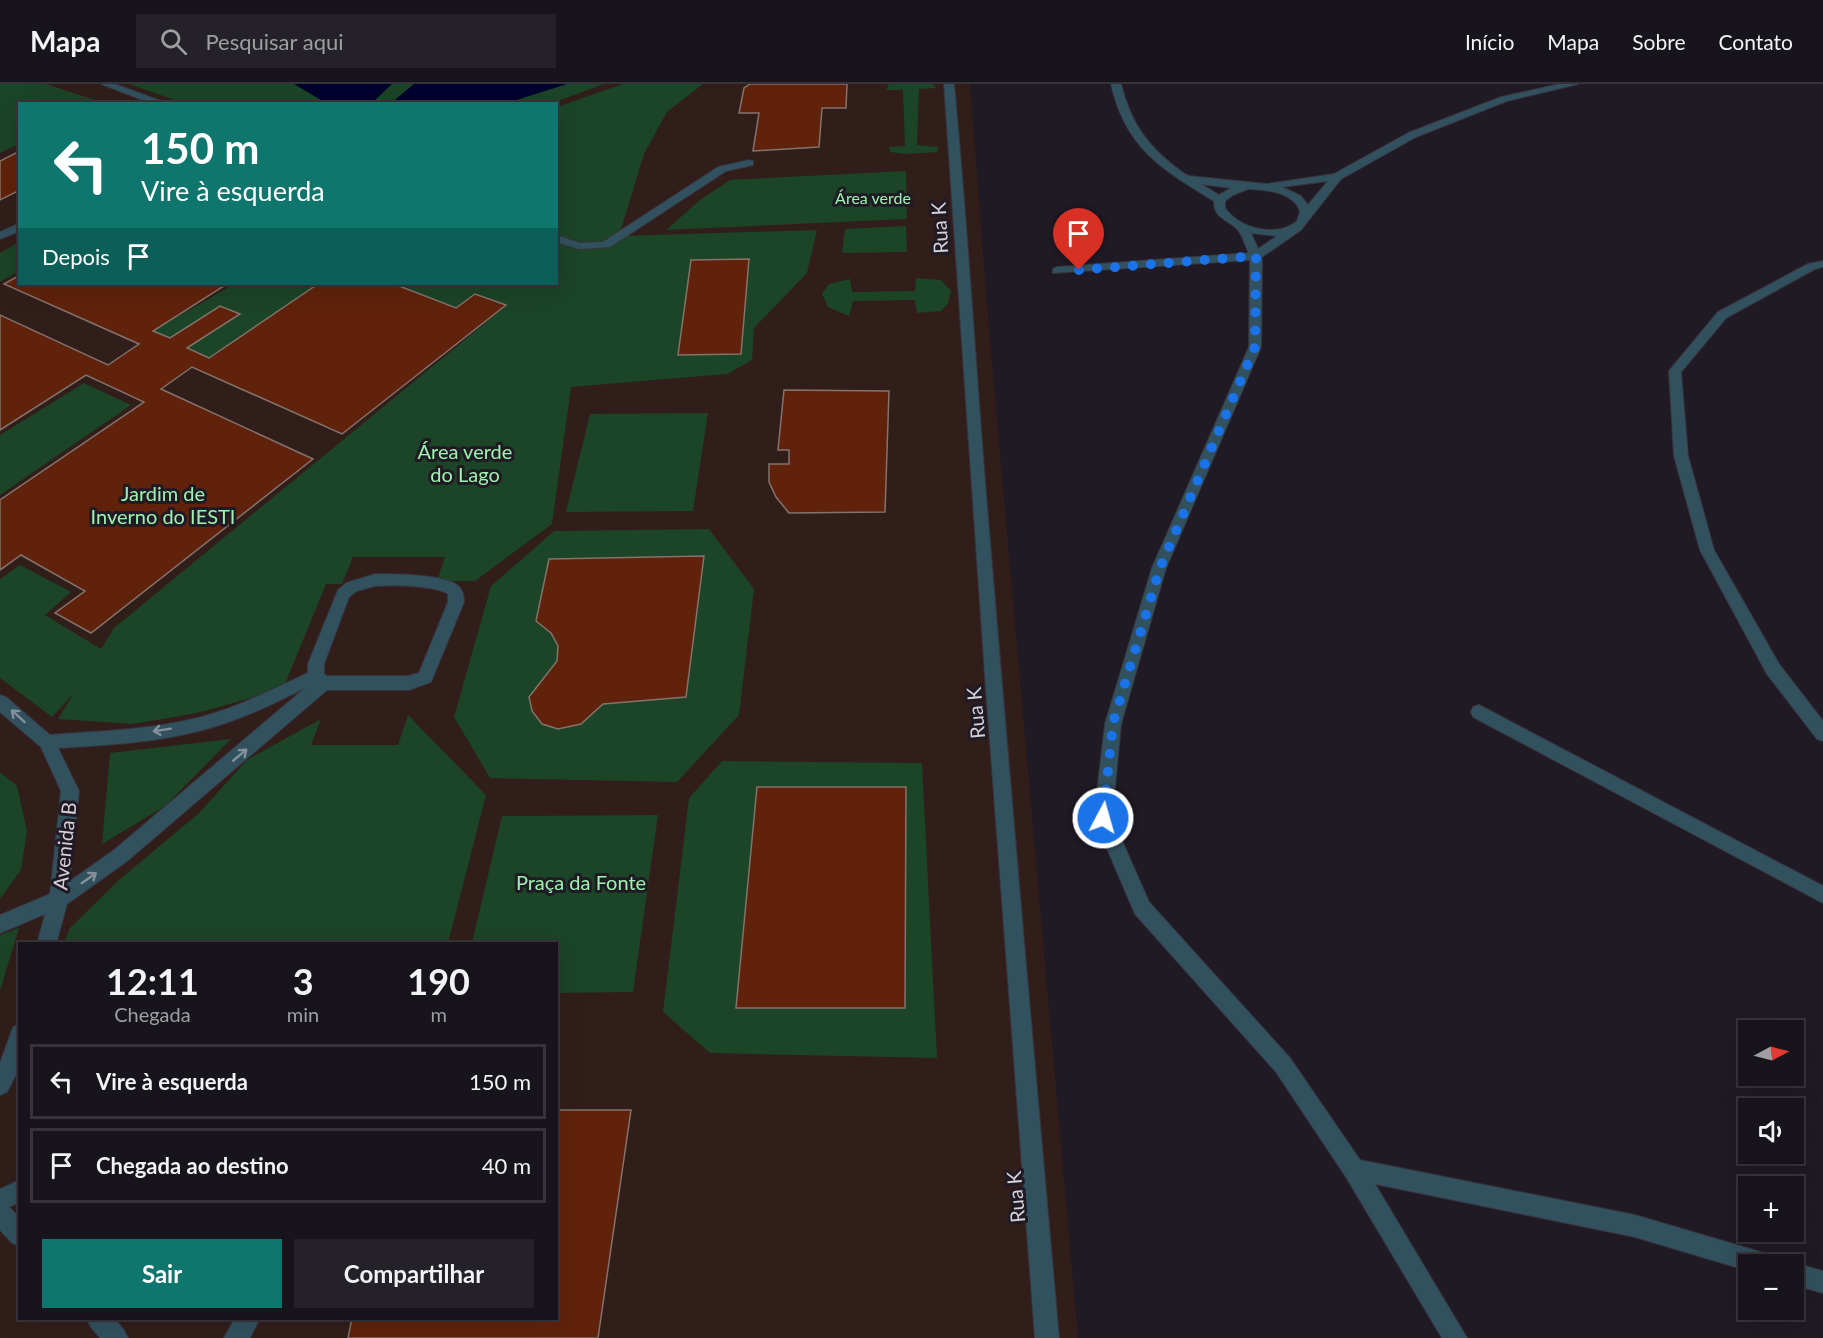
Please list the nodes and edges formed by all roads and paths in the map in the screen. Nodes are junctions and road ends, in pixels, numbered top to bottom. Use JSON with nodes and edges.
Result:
{"nodes":[{"id":1,"x":106,"y":84,"type":"edge"},
{"id":2,"x":949,"y":84,"type":"edge"},
{"id":3,"x":1116,"y":84,"type":"edge"},
{"id":4,"x":1573,"y":84,"type":"edge"},
{"id":5,"x":119,"y":88,"type":"junction"},
{"id":6,"x":122,"y":102,"type":"edge"},
{"id":7,"x":158,"y":102,"type":"edge"},
{"id":8,"x":749,"y":163,"type":"dead end"},
{"id":9,"x":1337,"y":177,"type":"junction"},
{"id":10,"x":1184,"y":178,"type":"junction"},
{"id":11,"x":1247,"y":186,"type":"junction"},
{"id":12,"x":1261,"y":186,"type":"junction"},
{"id":13,"x":1220,"y":200,"type":"junction"},
{"id":14,"x":1306,"y":214,"type":"junction"},
{"id":15,"x":18,"y":227,"type":"edge"},
{"id":16,"x":1297,"y":228,"type":"junction"},
{"id":17,"x":1243,"y":229,"type":"junction"},
{"id":18,"x":0,"y":237,"type":"edge"},
{"id":19,"x":558,"y":239,"type":"edge"},
{"id":20,"x":1256,"y":256,"type":"junction"},
{"id":21,"x":1823,"y":264,"type":"edge"},
{"id":22,"x":1057,"y":271,"type":"dead end"},
{"id":23,"x":319,"y":680,"type":"junction"},
{"id":24,"x":0,"y":702,"type":"edge"},
{"id":25,"x":1479,"y":712,"type":"dead end"},
{"id":26,"x":1823,"y":734,"type":"edge"},
{"id":27,"x":47,"y":742,"type":"junction"},
{"id":28,"x":1823,"y":896,"type":"edge"},
{"id":29,"x":59,"y":899,"type":"junction"},
{"id":30,"x":0,"y":924,"type":"edge"},
{"id":31,"x":47,"y":942,"type":"edge"},
{"id":32,"x":18,"y":1041,"type":"edge"},
{"id":33,"x":0,"y":1085,"type":"edge"},
{"id":34,"x":1354,"y":1169,"type":"junction"},
{"id":35,"x":18,"y":1192,"type":"edge"},
{"id":36,"x":0,"y":1200,"type":"edge"},
{"id":37,"x":0,"y":1214,"type":"edge"},
{"id":38,"x":18,"y":1233,"type":"edge"},
{"id":39,"x":1738,"y":1256,"type":"edge"},
{"id":40,"x":1804,"y":1277,"type":"edge"},
{"id":41,"x":1823,"y":1282,"type":"edge"},
{"id":42,"x":100,"y":1320,"type":"edge"},
{"id":43,"x":248,"y":1320,"type":"edge"},
{"id":44,"x":116,"y":1338,"type":"edge"},
{"id":45,"x":236,"y":1338,"type":"edge"},
{"id":46,"x":1047,"y":1338,"type":"edge"},
{"id":47,"x":1455,"y":1338,"type":"edge"}],
"edges":[{"from":1,"to":5,"type":"street"},
{"from":2,"to":46,"type":"street","name":"Rua K"},
{"from":3,"to":10,"type":"street"},
{"from":4,"to":9,"type":"street"},
{"from":5,"to":6,"type":"street"},
{"from":5,"to":7,"type":"street"},
{"from":8,"to":19,"type":"street"},
{"from":9,"to":12,"type":"street"},
{"from":9,"to":14,"type":"street"},
{"from":10,"to":11,"type":"street"},
{"from":10,"to":13,"type":"street"},
{"from":11,"to":12,"type":"street"},
{"from":11,"to":13,"type":"street"},
{"from":12,"to":14,"type":"street"},
{"from":13,"to":17,"type":"street"},
{"from":14,"to":16,"type":"street"},
{"from":15,"to":18,"type":"street"},
{"from":16,"to":17,"type":"street"},
{"from":16,"to":20,"type":"street"},
{"from":17,"to":20,"type":"street"},
{"from":20,"to":22,"type":"street"},
{"from":20,"to":34,"type":"street"},
{"from":21,"to":26,"type":"street"},
{"from":23,"to":23,"type":"street"},
{"from":23,"to":27,"type":"street","one_way":true},
{"from":29,"to":23,"type":"street","one_way":true},
{"from":27,"to":24,"type":"street","name":"Avenida B","one_way":true},
{"from":25,"to":28,"type":"street"},
{"from":27,"to":29,"type":"street","name":"Avenida B"},
{"from":29,"to":30,"type":"street"},
{"from":29,"to":31,"type":"street","name":"Avenida B"},
{"from":32,"to":33,"type":"street"},
{"from":34,"to":39,"type":"street"},
{"from":34,"to":47,"type":"street"},
{"from":35,"to":36,"type":"street"},
{"from":37,"to":38,"type":"street"},
{"from":40,"to":41,"type":"street"},
{"from":42,"to":44,"type":"street"},
{"from":43,"to":45,"type":"street"}]}
